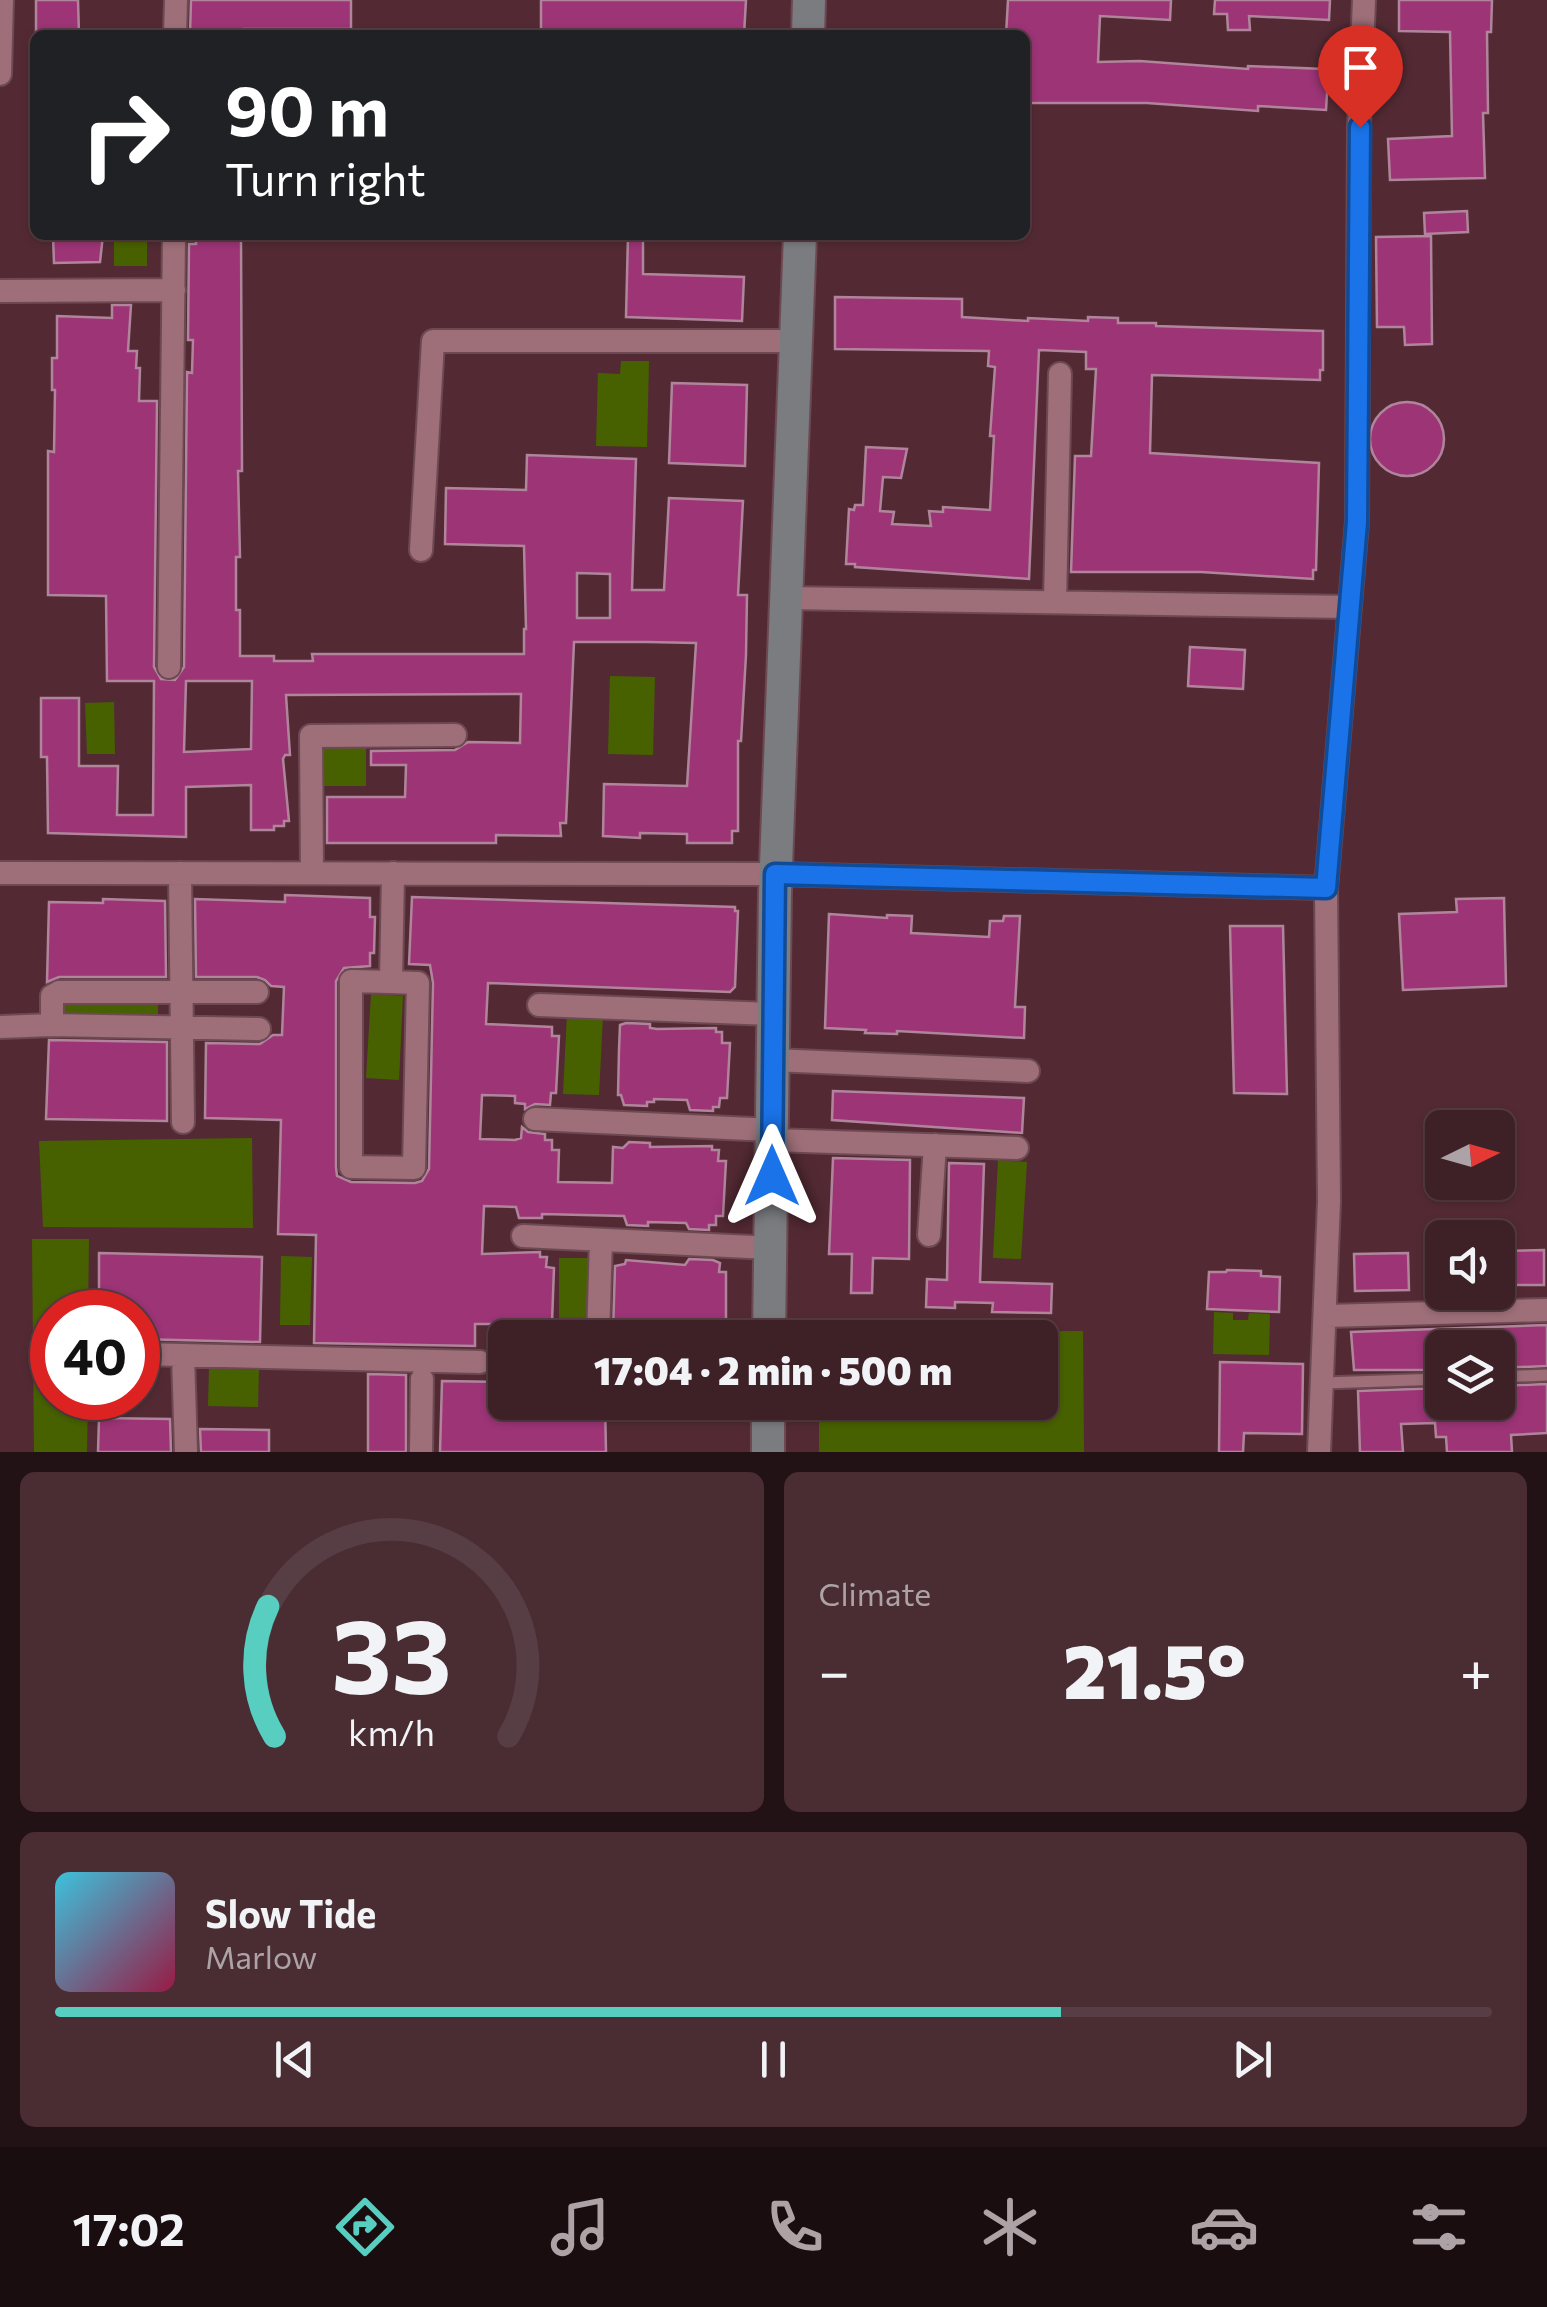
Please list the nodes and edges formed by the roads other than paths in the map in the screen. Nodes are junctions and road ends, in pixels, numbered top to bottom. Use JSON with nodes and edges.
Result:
{"nodes":[{"id":1,"x":2,"y":0,"type":"edge"},
{"id":2,"x":176,"y":0,"type":"edge"},
{"id":3,"x":810,"y":0,"type":"edge"},
{"id":4,"x":1364,"y":0,"type":"edge"},
{"id":5,"x":175,"y":30,"type":"edge"},
{"id":6,"x":808,"y":30,"type":"edge"},
{"id":7,"x":0,"y":74,"type":"edge"},
{"id":8,"x":174,"y":240,"type":"edge"},
{"id":9,"x":800,"y":240,"type":"edge"},
{"id":10,"x":174,"y":290,"type":"junction"},
{"id":11,"x":0,"y":291,"type":"edge"},
{"id":12,"x":796,"y":341,"type":"junction"},
{"id":13,"x":1060,"y":374,"type":"dead end"},
{"id":14,"x":421,"y":550,"type":"dead end"},
{"id":15,"x":786,"y":598,"type":"junction"},
{"id":16,"x":1055,"y":602,"type":"junction"},
{"id":17,"x":1350,"y":606,"type":"junction"},
{"id":18,"x":169,"y":667,"type":"dead end"},
{"id":19,"x":455,"y":735,"type":"dead end"},
{"id":20,"x":0,"y":873,"type":"edge"},
{"id":21,"x":180,"y":873,"type":"junction"},
{"id":22,"x":312,"y":873,"type":"junction"},
{"id":23,"x":393,"y":874,"type":"junction"},
{"id":24,"x":775,"y":874,"type":"junction"},
{"id":25,"x":1326,"y":888,"type":"junction"},
{"id":26,"x":391,"y":982,"type":"junction"},
{"id":27,"x":257,"y":992,"type":"dead end"},
{"id":28,"x":181,"y":993,"type":"junction"},
{"id":29,"x":539,"y":1005,"type":"dead end"},
{"id":30,"x":773,"y":1014,"type":"junction"},
{"id":31,"x":52,"y":1025,"type":"junction"},
{"id":32,"x":0,"y":1028,"type":"edge"},
{"id":33,"x":182,"y":1028,"type":"junction"},
{"id":34,"x":260,"y":1029,"type":"dead end"},
{"id":35,"x":773,"y":1060,"type":"junction"},
{"id":36,"x":1028,"y":1071,"type":"dead end"},
{"id":37,"x":535,"y":1120,"type":"dead end"},
{"id":38,"x":183,"y":1122,"type":"dead end"},
{"id":39,"x":772,"y":1135,"type":"junction"},
{"id":40,"x":935,"y":1145,"type":"junction"},
{"id":41,"x":1017,"y":1148,"type":"dead end"},
{"id":42,"x":929,"y":1235,"type":"dead end"},
{"id":43,"x":524,"y":1236,"type":"dead end"},
{"id":44,"x":600,"y":1240,"type":"junction"},
{"id":45,"x":772,"y":1248,"type":"junction"},
{"id":46,"x":1547,"y":1310,"type":"edge"},
{"id":47,"x":1327,"y":1316,"type":"junction"},
{"id":48,"x":598,"y":1320,"type":"edge"},
{"id":49,"x":769,"y":1320,"type":"edge"},
{"id":50,"x":160,"y":1354,"type":"edge"},
{"id":51,"x":183,"y":1355,"type":"junction"},
{"id":52,"x":480,"y":1362,"type":"dead end"},
{"id":53,"x":1547,"y":1375,"type":"edge"},
{"id":54,"x":1515,"y":1376,"type":"edge"},
{"id":55,"x":422,"y":1379,"type":"dead end"},
{"id":56,"x":1425,"y":1380,"type":"edge"},
{"id":57,"x":1323,"y":1384,"type":"junction"},
{"id":58,"x":768,"y":1420,"type":"edge"},
{"id":59,"x":186,"y":1452,"type":"edge"},
{"id":60,"x":420,"y":1452,"type":"edge"},
{"id":61,"x":768,"y":1452,"type":"edge"},
{"id":62,"x":1319,"y":1452,"type":"edge"}],
"edges":[{"from":1,"to":7,"type":"street"},
{"from":2,"to":5,"type":"street"},
{"from":3,"to":6,"type":"street"},
{"from":4,"to":17,"type":"street"},
{"from":8,"to":10,"type":"street"},
{"from":9,"to":12,"type":"street"},
{"from":10,"to":11,"type":"street"},
{"from":10,"to":18,"type":"street"},
{"from":12,"to":14,"type":"street"},
{"from":12,"to":15,"type":"street"},
{"from":13,"to":16,"type":"street"},
{"from":15,"to":16,"type":"street"},
{"from":15,"to":24,"type":"street"},
{"from":16,"to":17,"type":"street"},
{"from":17,"to":25,"type":"street"},
{"from":19,"to":22,"type":"street"},
{"from":20,"to":21,"type":"street"},
{"from":21,"to":22,"type":"street"},
{"from":21,"to":28,"type":"street"},
{"from":22,"to":23,"type":"street"},
{"from":23,"to":24,"type":"street"},
{"from":23,"to":26,"type":"street"},
{"from":24,"to":25,"type":"street"},
{"from":24,"to":30,"type":"street"},
{"from":25,"to":47,"type":"street"},
{"from":26,"to":26,"type":"street"},
{"from":27,"to":28,"type":"street"},
{"from":28,"to":31,"type":"street"},
{"from":28,"to":33,"type":"street"},
{"from":29,"to":30,"type":"street"},
{"from":30,"to":35,"type":"street"},
{"from":31,"to":32,"type":"street"},
{"from":31,"to":33,"type":"street"},
{"from":33,"to":34,"type":"street"},
{"from":33,"to":38,"type":"street"},
{"from":35,"to":36,"type":"street"},
{"from":35,"to":39,"type":"street"},
{"from":37,"to":39,"type":"street"},
{"from":39,"to":40,"type":"street"},
{"from":39,"to":45,"type":"street"},
{"from":40,"to":41,"type":"street"},
{"from":40,"to":42,"type":"street"},
{"from":43,"to":44,"type":"street"},
{"from":44,"to":45,"type":"street"},
{"from":44,"to":48,"type":"street"},
{"from":45,"to":49,"type":"street"},
{"from":46,"to":47,"type":"street"},
{"from":47,"to":57,"type":"street"},
{"from":50,"to":51,"type":"street"},
{"from":51,"to":52,"type":"street"},
{"from":51,"to":59,"type":"street"},
{"from":53,"to":54,"type":"lane"},
{"from":55,"to":60,"type":"street"},
{"from":56,"to":57,"type":"lane"},
{"from":57,"to":62,"type":"street"},
{"from":58,"to":61,"type":"street"}]}
